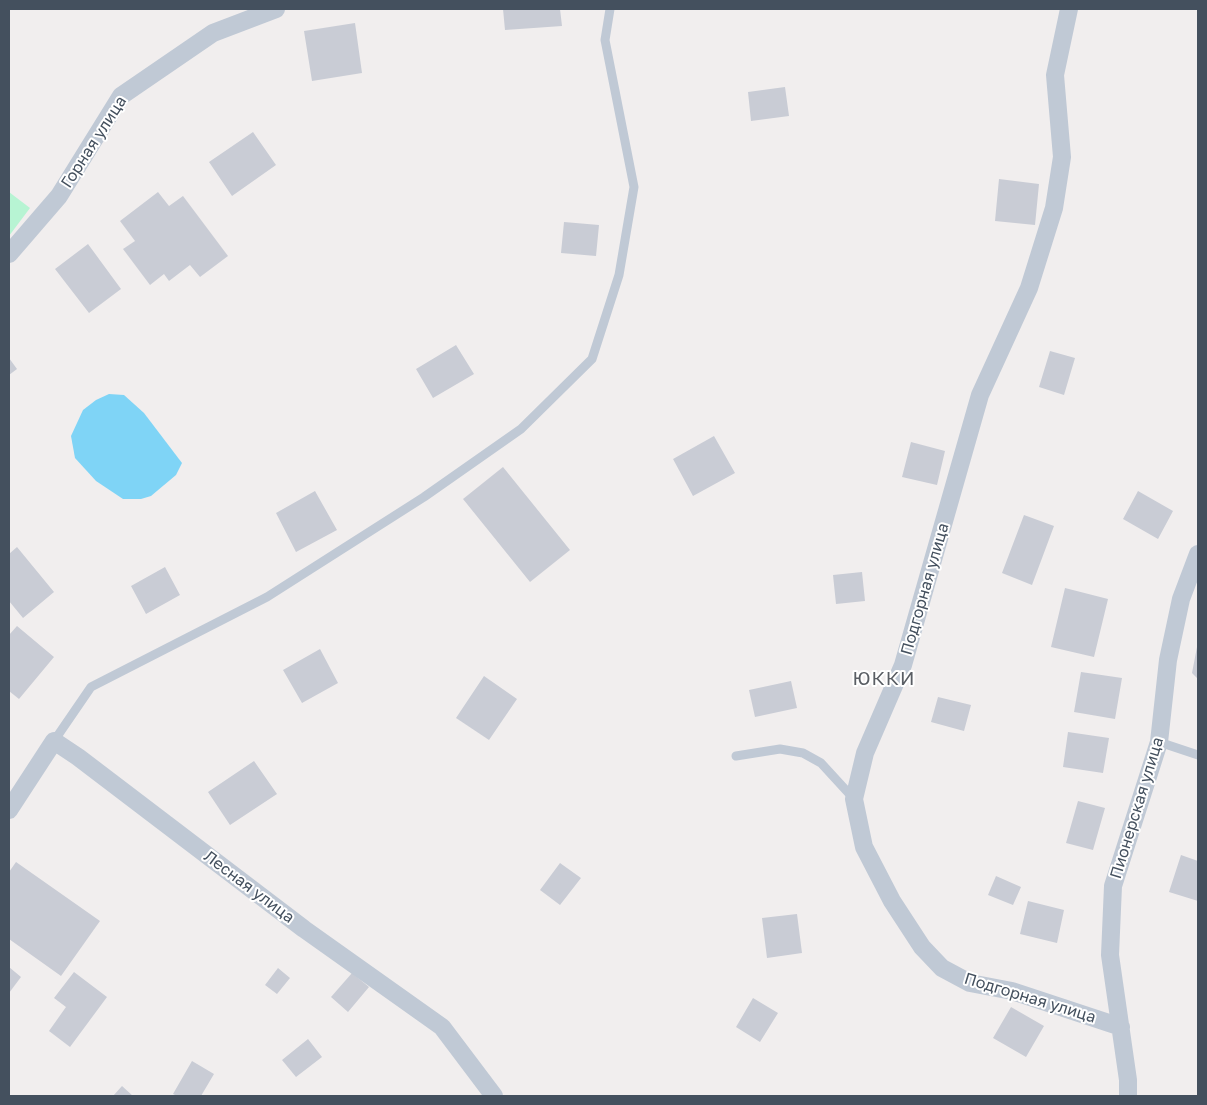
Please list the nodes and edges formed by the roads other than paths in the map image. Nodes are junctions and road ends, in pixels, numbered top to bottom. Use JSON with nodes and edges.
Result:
{"nodes":[{"id":1,"x":276,"y":9,"type":"edge"},
{"id":2,"x":610,"y":9,"type":"edge"},
{"id":3,"x":1069,"y":9,"type":"edge"},
{"id":4,"x":9,"y":254,"type":"edge"},
{"id":5,"x":1198,"y":554,"type":"edge"},
{"id":6,"x":54,"y":741,"type":"junction"},
{"id":7,"x":1159,"y":742,"type":"junction"},
{"id":8,"x":1198,"y":755,"type":"edge"},
{"id":9,"x":736,"y":756,"type":"dead end"},
{"id":10,"x":854,"y":799,"type":"junction"},
{"id":11,"x":9,"y":810,"type":"edge"},
{"id":12,"x":1121,"y":1027,"type":"junction"},
{"id":13,"x":494,"y":1096,"type":"edge"},
{"id":14,"x":1128,"y":1096,"type":"edge"}],
"edges":[{"from":1,"to":4,"type":"street","name":"Горная улица"},
{"from":2,"to":6,"type":"lane"},
{"from":3,"to":10,"type":"street","name":"Подгорная улица"},
{"from":5,"to":7,"type":"street","name":"Пионерская улица"},
{"from":6,"to":11,"type":"street"},
{"from":6,"to":13,"type":"street","name":"Лесная улица"},
{"from":7,"to":8,"type":"lane"},
{"from":7,"to":12,"type":"street","name":"Пионерская улица"},
{"from":9,"to":10,"type":"lane"},
{"from":10,"to":12,"type":"street","name":"Подгорная улица"},
{"from":12,"to":14,"type":"street","name":"Пионерская улица"}]}
